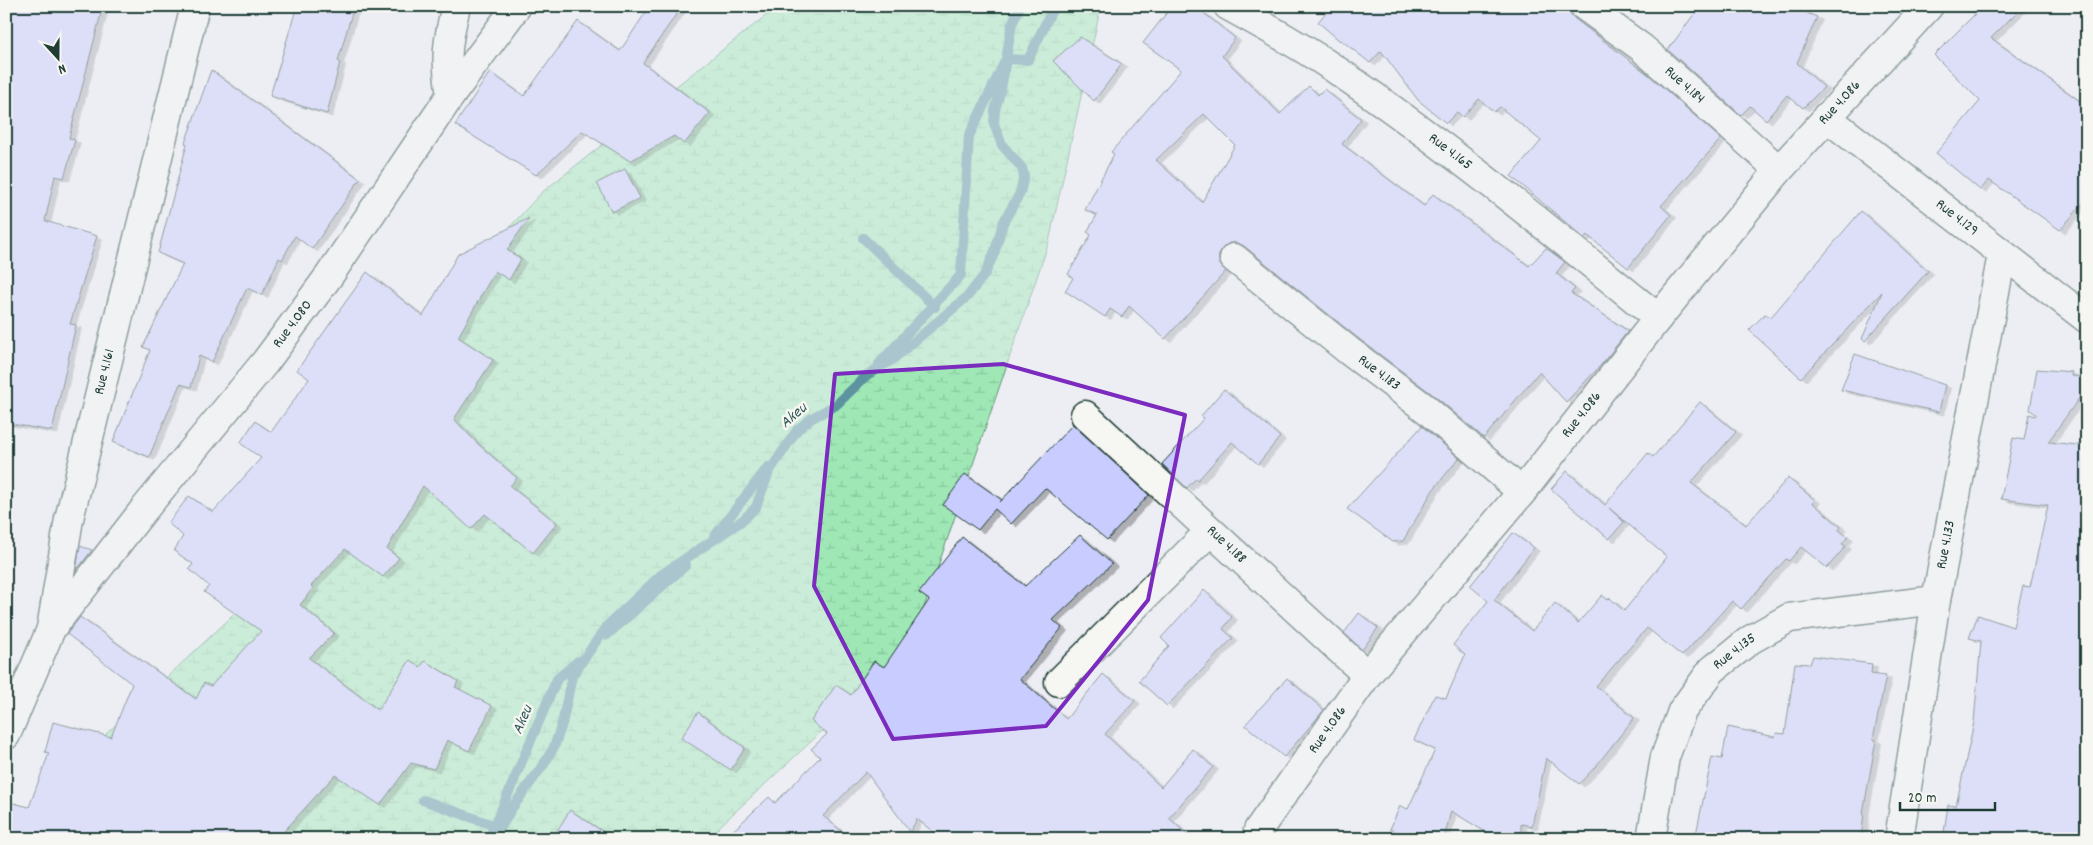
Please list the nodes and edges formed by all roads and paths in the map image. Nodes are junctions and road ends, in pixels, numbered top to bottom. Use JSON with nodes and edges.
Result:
{"nodes":[{"id":1,"x":195,"y":6,"type":"edge"},
{"id":2,"x":456,"y":6,"type":"edge"},
{"id":3,"x":517,"y":6,"type":"edge"},
{"id":4,"x":1228,"y":6,"type":"edge"},
{"id":5,"x":1584,"y":6,"type":"edge"},
{"id":6,"x":1929,"y":6,"type":"edge"},
{"id":7,"x":451,"y":95,"type":"junction"},
{"id":8,"x":1826,"y":117,"type":"junction"},
{"id":9,"x":1779,"y":170,"type":"junction"},
{"id":10,"x":2002,"y":254,"type":"junction"},
{"id":11,"x":1234,"y":258,"type":"dead end"},
{"id":12,"x":1658,"y":318,"type":"junction"},
{"id":13,"x":2087,"y":319,"type":"edge"},
{"id":14,"x":1085,"y":416,"type":"dead end"},
{"id":15,"x":1522,"y":492,"type":"junction"},
{"id":16,"x":1210,"y":531,"type":"junction"},
{"id":17,"x":1936,"y":600,"type":"junction"},
{"id":18,"x":51,"y":629,"type":"junction"},
{"id":19,"x":1367,"y":675,"type":"junction"},
{"id":20,"x":1059,"y":682,"type":"dead end"},
{"id":21,"x":6,"y":735,"type":"edge"},
{"id":22,"x":1255,"y":836,"type":"edge"},
{"id":23,"x":1651,"y":839,"type":"edge"},
{"id":24,"x":1899,"y":839,"type":"edge"}],
"edges":[{"from":1,"to":18,"type":"street","name":"Rue 4.161"},
{"from":2,"to":7,"type":"street"},
{"from":3,"to":7,"type":"street","name":"Rue 4.080"},
{"from":4,"to":12,"type":"street","name":"Rue 4.165"},
{"from":5,"to":9,"type":"street","name":"Rue 4.184"},
{"from":6,"to":8,"type":"street","name":"Rue 4.086"},
{"from":7,"to":18,"type":"street","name":"Rue 4.080"},
{"from":8,"to":9,"type":"street","name":"Rue 4.086"},
{"from":8,"to":10,"type":"street","name":"Rue 4.129"},
{"from":9,"to":12,"type":"street","name":"Rue 4.086"},
{"from":10,"to":13,"type":"street","name":"Rue 4.129"},
{"from":10,"to":17,"type":"street","name":"Rue 4.133"},
{"from":11,"to":15,"type":"street","name":"Rue 4.183"},
{"from":12,"to":15,"type":"street","name":"Rue 4.086"},
{"from":14,"to":16,"type":"street","name":"Rue 4.188"},
{"from":15,"to":19,"type":"street","name":"Rue 4.086"},
{"from":16,"to":19,"type":"street","name":"Rue 4.188"},
{"from":16,"to":20,"type":"street"},
{"from":17,"to":23,"type":"street","name":"Rue 4.135"},
{"from":17,"to":24,"type":"street","name":"Rue 4.133"},
{"from":18,"to":21,"type":"street","name":"Rue 4.161"},
{"from":19,"to":22,"type":"street","name":"Rue 4.086"}]}
